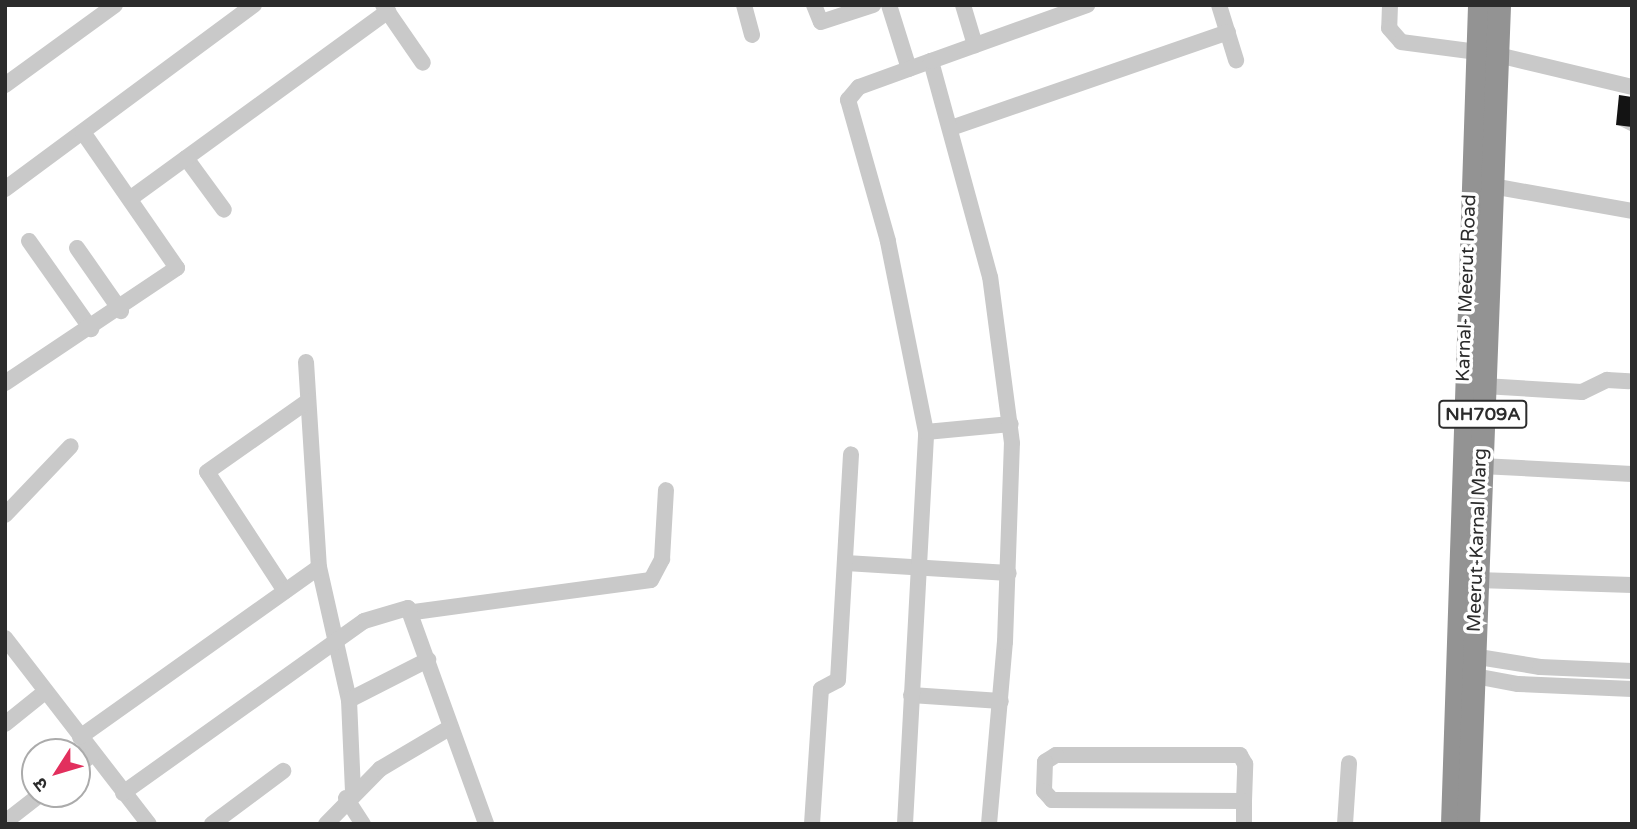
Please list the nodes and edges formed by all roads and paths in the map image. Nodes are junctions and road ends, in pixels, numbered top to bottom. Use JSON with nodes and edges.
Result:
{"nodes":[{"id":1,"x":115,"y":5,"type":"edge"},
{"id":2,"x":254,"y":5,"type":"edge"},
{"id":3,"x":814,"y":5,"type":"edge"},
{"id":4,"x":873,"y":5,"type":"edge"},
{"id":5,"x":889,"y":5,"type":"edge"},
{"id":6,"x":963,"y":5,"type":"edge"},
{"id":7,"x":1036,"y":5,"type":"edge"},
{"id":8,"x":1087,"y":5,"type":"edge"},
{"id":9,"x":1219,"y":5,"type":"edge"},
{"id":10,"x":1390,"y":5,"type":"edge"},
{"id":11,"x":1479,"y":5,"type":"edge"},
{"id":12,"x":1499,"y":5,"type":"edge"},
{"id":13,"x":749,"y":6,"type":"edge"},
{"id":14,"x":386,"y":8,"type":"edge"},
{"id":15,"x":1040,"y":22,"type":"junction"},
{"id":16,"x":1228,"y":33,"type":"junction"},
{"id":17,"x":752,"y":35,"type":"dead end"},
{"id":18,"x":975,"y":45,"type":"junction"},
{"id":19,"x":1487,"y":54,"type":"junction"},
{"id":20,"x":1236,"y":60,"type":"dead end"},
{"id":21,"x":931,"y":61,"type":"junction"},
{"id":22,"x":424,"y":63,"type":"dead end"},
{"id":23,"x":5,"y":64,"type":"edge"},
{"id":24,"x":909,"y":69,"type":"junction"},
{"id":25,"x":10,"y":82,"type":"edge"},
{"id":26,"x":1632,"y":87,"type":"edge"},
{"id":27,"x":950,"y":128,"type":"junction"},
{"id":28,"x":83,"y":132,"type":"junction"},
{"id":29,"x":186,"y":158,"type":"junction"},
{"id":30,"x":1492,"y":186,"type":"junction"},
{"id":31,"x":5,"y":189,"type":"edge"},
{"id":32,"x":131,"y":198,"type":"junction"},
{"id":33,"x":224,"y":210,"type":"dead end"},
{"id":34,"x":1632,"y":211,"type":"edge"},
{"id":35,"x":29,"y":241,"type":"dead end"},
{"id":36,"x":77,"y":248,"type":"dead end"},
{"id":37,"x":121,"y":311,"type":"junction"},
{"id":38,"x":91,"y":329,"type":"junction"},
{"id":39,"x":306,"y":362,"type":"dead end"},
{"id":40,"x":1629,"y":382,"type":"dead end"},
{"id":41,"x":5,"y":383,"type":"edge"},
{"id":42,"x":1484,"y":386,"type":"junction"},
{"id":43,"x":308,"y":401,"type":"junction"},
{"id":44,"x":1011,"y":424,"type":"junction"},
{"id":45,"x":926,"y":432,"type":"junction"},
{"id":46,"x":71,"y":446,"type":"dead end"},
{"id":47,"x":851,"y":454,"type":"dead end"},
{"id":48,"x":1480,"y":466,"type":"junction"},
{"id":49,"x":1632,"y":474,"type":"edge"},
{"id":50,"x":666,"y":490,"type":"dead end"},
{"id":51,"x":5,"y":515,"type":"edge"},
{"id":52,"x":846,"y":563,"type":"junction"},
{"id":53,"x":319,"y":567,"type":"junction"},
{"id":54,"x":922,"y":569,"type":"junction"},
{"id":55,"x":1009,"y":573,"type":"junction"},
{"id":56,"x":1476,"y":580,"type":"junction"},
{"id":57,"x":1632,"y":585,"type":"edge"},
{"id":58,"x":285,"y":591,"type":"junction"},
{"id":59,"x":414,"y":612,"type":"junction"},
{"id":60,"x":5,"y":638,"type":"edge"},
{"id":61,"x":339,"y":643,"type":"junction"},
{"id":62,"x":428,"y":660,"type":"junction"},
{"id":63,"x":1465,"y":665,"type":"junction"},
{"id":64,"x":1632,"y":671,"type":"edge"},
{"id":65,"x":1632,"y":689,"type":"edge"},
{"id":66,"x":45,"y":692,"type":"junction"},
{"id":67,"x":911,"y":695,"type":"junction"},
{"id":68,"x":349,"y":700,"type":"junction"},
{"id":69,"x":1001,"y":701,"type":"junction"},
{"id":70,"x":5,"y":724,"type":"edge"},
{"id":71,"x":451,"y":727,"type":"junction"},
{"id":72,"x":80,"y":737,"type":"junction"},
{"id":73,"x":93,"y":754,"type":"joint"},
{"id":74,"x":1349,"y":763,"type":"dead end"},
{"id":75,"x":283,"y":771,"type":"dead end"},
{"id":76,"x":123,"y":793,"type":"junction"},
{"id":77,"x":350,"y":795,"type":"junction"},
{"id":78,"x":1244,"y":801,"type":"junction"},
{"id":79,"x":23,"y":808,"type":"edge"},
{"id":80,"x":143,"y":821,"type":"edge"},
{"id":81,"x":5,"y":822,"type":"edge"},
{"id":82,"x":212,"y":824,"type":"edge"},
{"id":83,"x":326,"y":824,"type":"edge"},
{"id":84,"x":362,"y":824,"type":"edge"},
{"id":85,"x":486,"y":824,"type":"edge"},
{"id":86,"x":812,"y":824,"type":"edge"},
{"id":87,"x":905,"y":824,"type":"edge"},
{"id":88,"x":989,"y":824,"type":"edge"},
{"id":89,"x":1244,"y":824,"type":"edge"},
{"id":90,"x":1345,"y":824,"type":"edge"},
{"id":91,"x":1452,"y":824,"type":"edge"},
{"id":92,"x":1468,"y":824,"type":"edge"}],
"edges":[{"from":1,"to":25,"type":"street"},
{"from":2,"to":28,"type":"street"},
{"from":3,"to":4,"type":"street"},
{"from":5,"to":24,"type":"street"},
{"from":6,"to":18,"type":"street"},
{"from":7,"to":15,"type":"street"},
{"from":8,"to":15,"type":"street"},
{"from":9,"to":16,"type":"street"},
{"from":10,"to":19,"type":"street"},
{"from":11,"to":19,"type":"highway","name":"Karnal- Meerut Road","number":"NH709A"},
{"from":12,"to":19,"type":"highway","name":"Meerut-Karnal Marg","number":"NH709A"},
{"from":13,"to":17,"type":"street"},
{"from":14,"to":22,"type":"street"},
{"from":14,"to":29,"type":"street"},
{"from":15,"to":18,"type":"street"},
{"from":16,"to":20,"type":"street"},
{"from":16,"to":27,"type":"street"},
{"from":18,"to":21,"type":"street"},
{"from":19,"to":26,"type":"street"},
{"from":19,"to":30,"type":"highway","name":"Meerut-Karnal Marg","number":"NH709A"},
{"from":19,"to":63,"type":"highway","name":"Karnal- Meerut Road","number":"NH709A"},
{"from":21,"to":24,"type":"street"},
{"from":21,"to":27,"type":"street"},
{"from":23,"to":25,"type":"street"},
{"from":24,"to":45,"type":"street"},
{"from":27,"to":44,"type":"street"},
{"from":28,"to":31,"type":"street"},
{"from":28,"to":32,"type":"street"},
{"from":29,"to":32,"type":"street"},
{"from":29,"to":33,"type":"street"},
{"from":30,"to":34,"type":"street"},
{"from":30,"to":42,"type":"highway","name":"Meerut-Karnal Marg","number":"NH709A"},
{"from":32,"to":37,"type":"street"},
{"from":35,"to":38,"type":"street"},
{"from":36,"to":37,"type":"street"},
{"from":37,"to":38,"type":"street"},
{"from":38,"to":41,"type":"street"},
{"from":39,"to":43,"type":"street"},
{"from":40,"to":42,"type":"street"},
{"from":42,"to":48,"type":"highway","name":"Meerut-Karnal Marg","number":"NH709A"},
{"from":43,"to":53,"type":"street"},
{"from":43,"to":58,"type":"street"},
{"from":44,"to":45,"type":"street"},
{"from":44,"to":55,"type":"street"},
{"from":45,"to":54,"type":"street"},
{"from":46,"to":51,"type":"street"},
{"from":47,"to":52,"type":"street"},
{"from":48,"to":49,"type":"street"},
{"from":48,"to":56,"type":"highway","name":"Meerut-Karnal Marg","number":"NH709A"},
{"from":50,"to":59,"type":"street"},
{"from":52,"to":54,"type":"street"},
{"from":52,"to":86,"type":"street"},
{"from":53,"to":58,"type":"street"},
{"from":53,"to":61,"type":"street"},
{"from":54,"to":55,"type":"street"},
{"from":54,"to":67,"type":"street"},
{"from":55,"to":69,"type":"street"},
{"from":56,"to":57,"type":"street"},
{"from":56,"to":63,"type":"highway","name":"Meerut-Karnal Marg","number":"NH709A"},
{"from":58,"to":72,"type":"street"},
{"from":59,"to":61,"type":"street"},
{"from":59,"to":62,"type":"street"},
{"from":60,"to":66,"type":"street"},
{"from":61,"to":68,"type":"street"},
{"from":61,"to":76,"type":"street"},
{"from":62,"to":68,"type":"street"},
{"from":62,"to":71,"type":"street"},
{"from":63,"to":64,"type":"street"},
{"from":63,"to":65,"type":"street"},
{"from":63,"to":91,"type":"highway","name":"Karnal- Meerut Road","number":"NH709A"},
{"from":63,"to":92,"type":"highway","name":"Meerut-Karnal Marg","number":"NH709A"},
{"from":66,"to":70,"type":"street"},
{"from":66,"to":72,"type":"street"},
{"from":67,"to":69,"type":"street"},
{"from":67,"to":87,"type":"street"},
{"from":68,"to":77,"type":"street"},
{"from":69,"to":88,"type":"street"},
{"from":71,"to":77,"type":"street"},
{"from":71,"to":85,"type":"street"},
{"from":72,"to":73,"type":"street"},
{"from":73,"to":76,"type":"street"},
{"from":74,"to":90,"type":"street"},
{"from":75,"to":82,"type":"street"},
{"from":76,"to":80,"type":"street"},
{"from":77,"to":83,"type":"street"},
{"from":77,"to":84,"type":"street"},
{"from":78,"to":78,"type":"street"},
{"from":78,"to":89,"type":"street"},
{"from":79,"to":81,"type":"street"}]}
